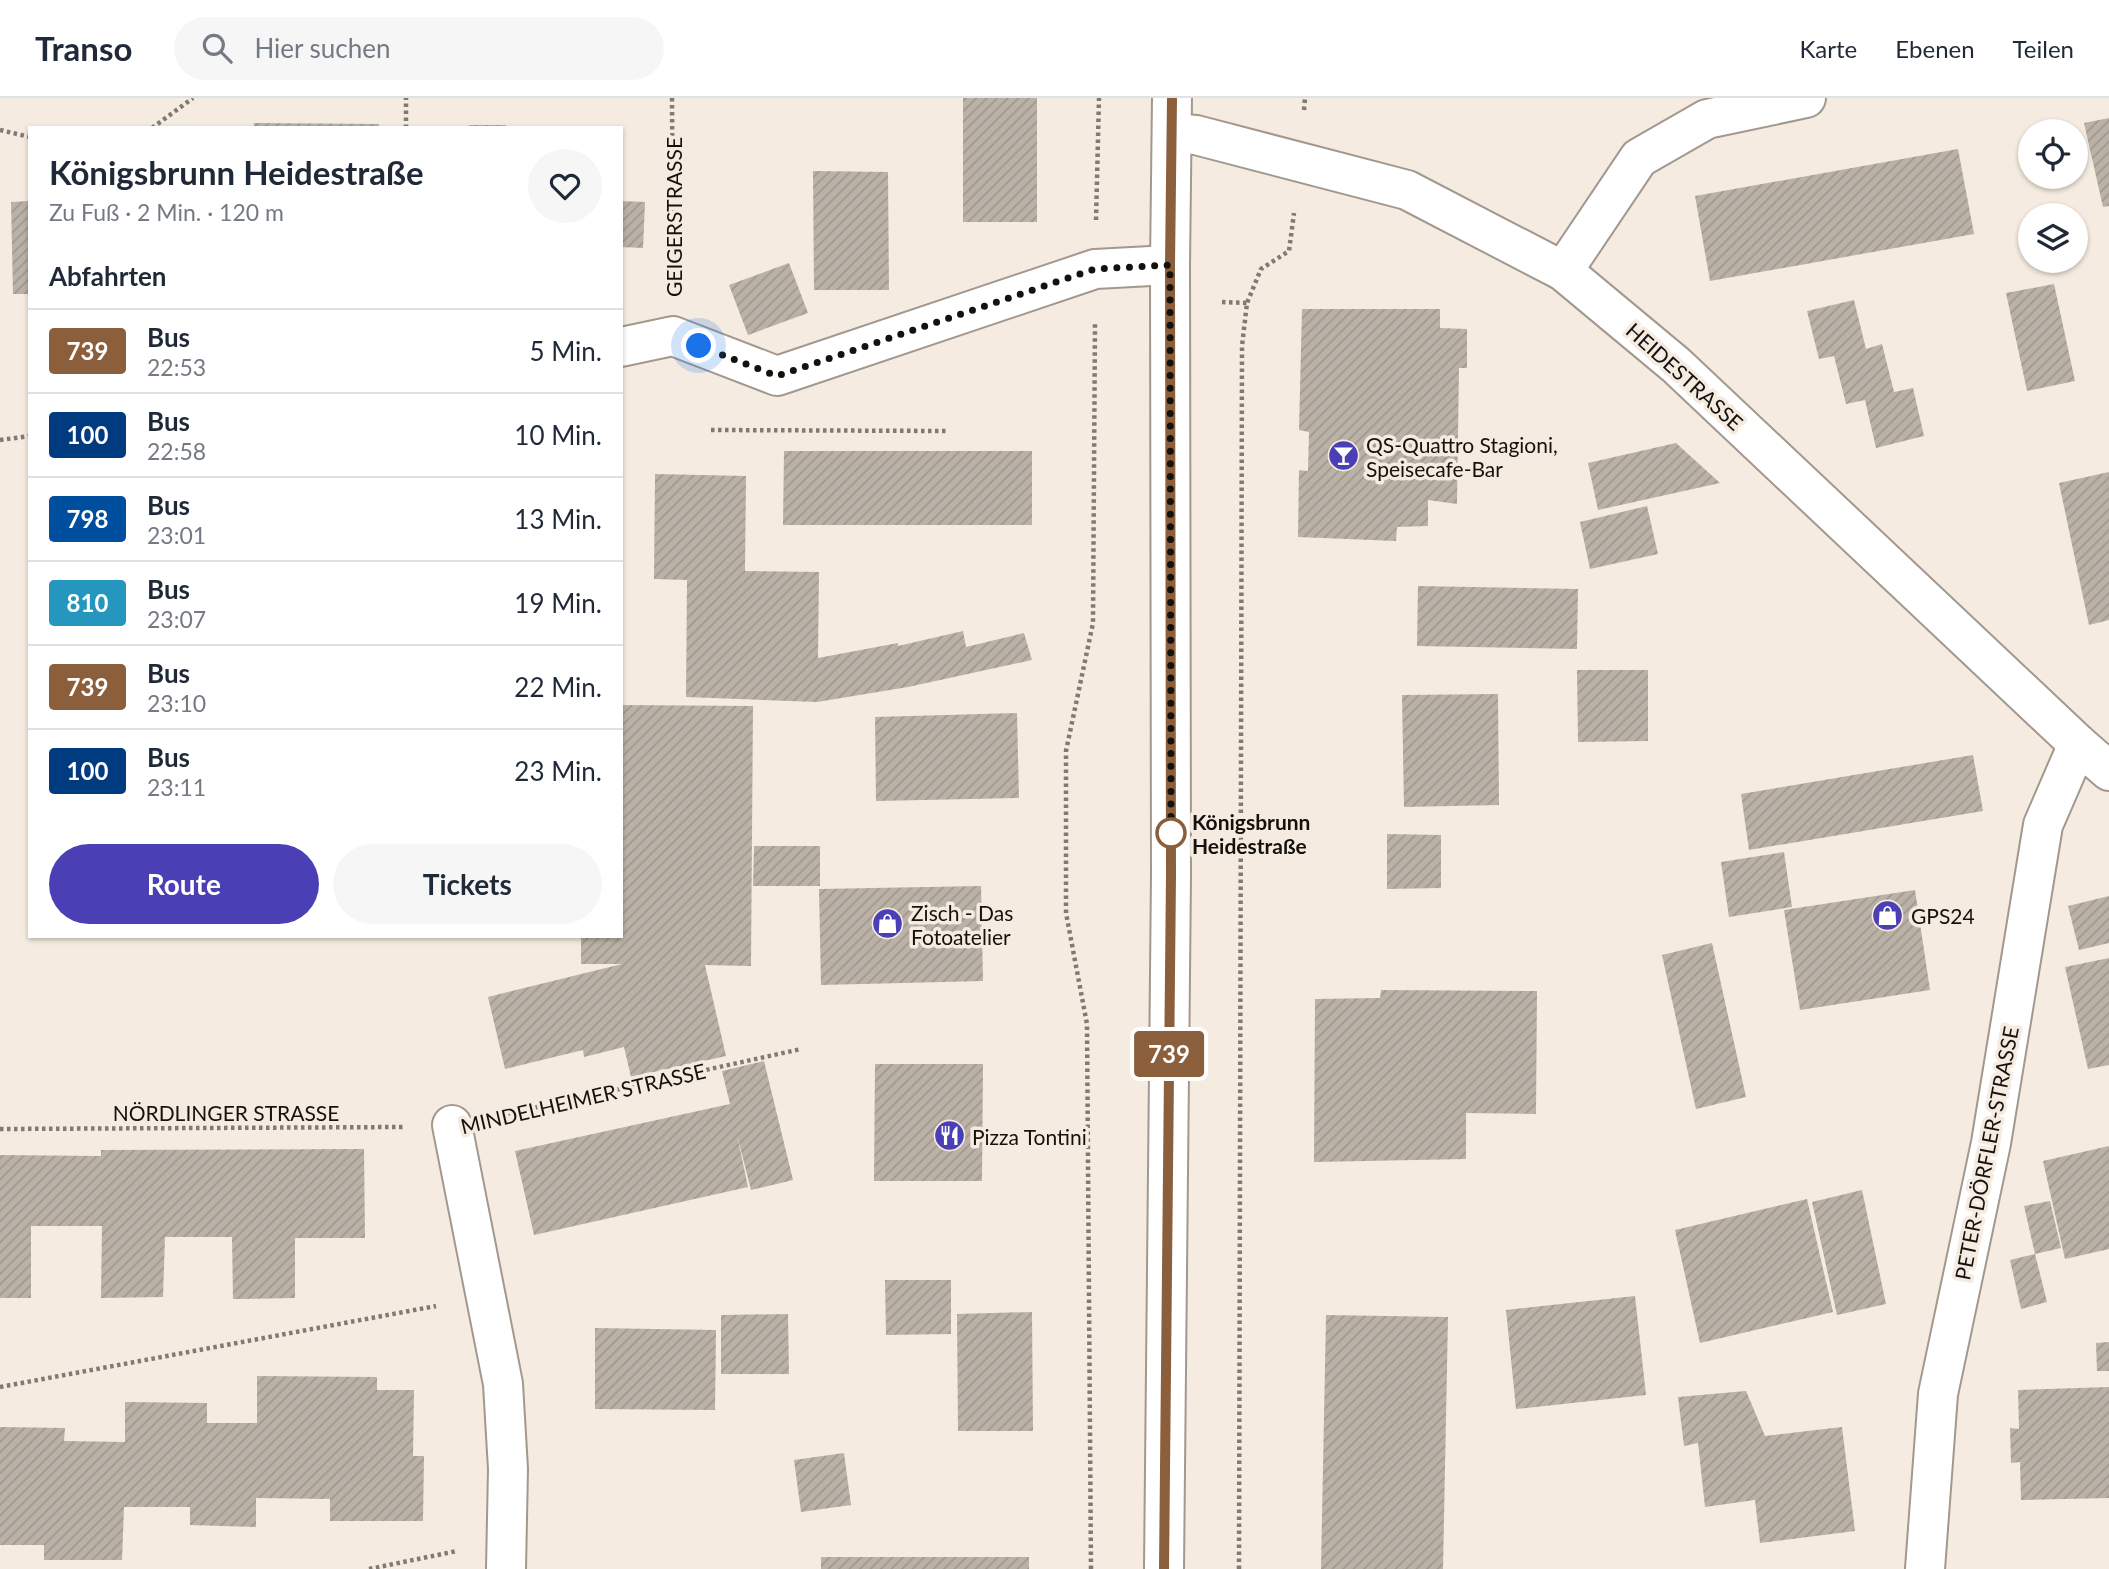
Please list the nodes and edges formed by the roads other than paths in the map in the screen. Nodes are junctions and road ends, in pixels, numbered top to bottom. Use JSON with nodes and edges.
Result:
{"nodes":[{"id":1,"x":1806,"y":98,"type":"edge"},
{"id":2,"x":1707,"y":108,"type":"edge"},
{"id":3,"x":1172,"y":116,"type":"edge"},
{"id":4,"x":1170,"y":265,"type":"junction"},
{"id":5,"x":1563,"y":271,"type":"junction"},
{"id":6,"x":623,"y":347,"type":"edge"},
{"id":7,"x":2078,"y":744,"type":"junction"},
{"id":8,"x":2109,"y":771,"type":"edge"},
{"id":9,"x":452,"y":1125,"type":"road end"},
{"id":10,"x":506,"y":1558,"type":"edge"},
{"id":11,"x":1164,"y":1569,"type":"edge"},
{"id":12,"x":1926,"y":1569,"type":"edge"}],
"edges":[{"from":1,"to":2,"type":"street"},
{"from":2,"to":5,"type":"street"},
{"from":3,"to":4,"type":"street"},
{"from":3,"to":5,"type":"street","name":"HEIDESTRASSE"},
{"from":4,"to":6,"type":"street"},
{"from":4,"to":11,"type":"street"},
{"from":5,"to":7,"type":"street","name":"HEIDESTRASSE"},
{"from":7,"to":8,"type":"street","name":"HEIDESTRASSE"},
{"from":7,"to":12,"type":"street","name":"PETER-DÖRFLER-STRASSE"},
{"from":9,"to":10,"type":"street","name":"MINDELHEIMER STRASSE"}]}
